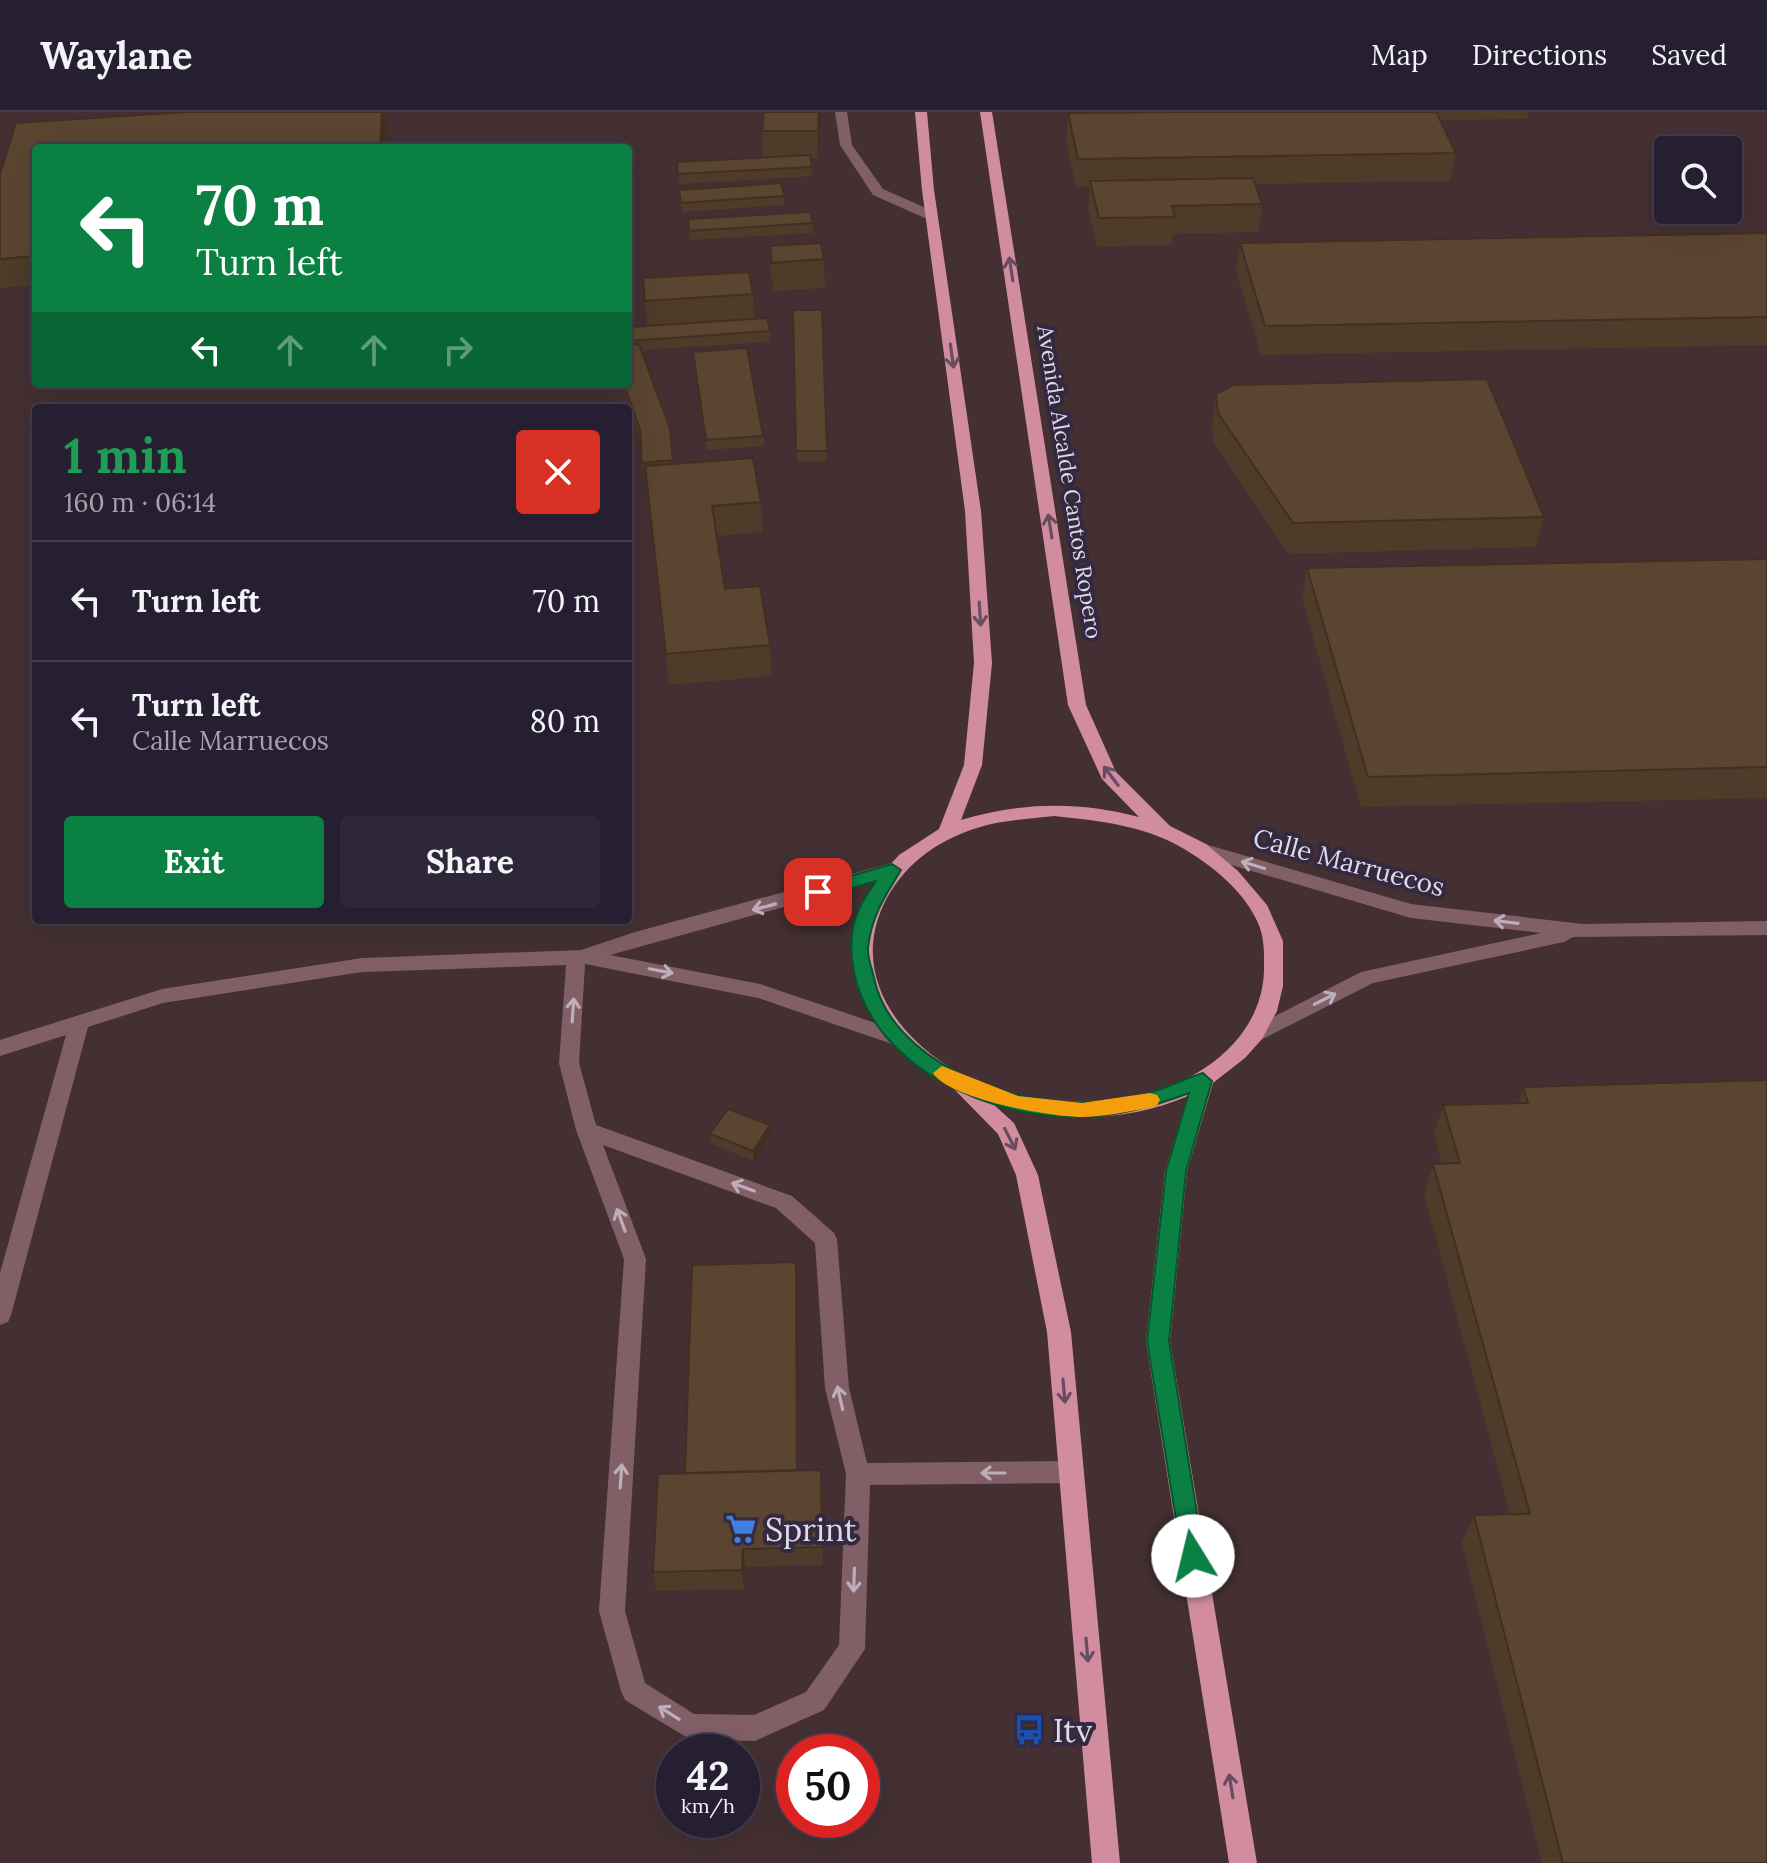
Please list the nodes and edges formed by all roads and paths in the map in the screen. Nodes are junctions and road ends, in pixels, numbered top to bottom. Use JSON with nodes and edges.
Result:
{"nodes":[{"id":1,"x":841,"y":112,"type":"edge"},
{"id":2,"x":921,"y":112,"type":"edge"},
{"id":3,"x":986,"y":112,"type":"edge"},
{"id":4,"x":932,"y":216,"type":"junction"},
{"id":5,"x":1165,"y":832,"type":"junction"},
{"id":6,"x":947,"y":833,"type":"junction"},
{"id":7,"x":1198,"y":848,"type":"junction"},
{"id":8,"x":892,"y":870,"type":"junction"},
{"id":9,"x":1767,"y":928,"type":"edge"},
{"id":10,"x":1583,"y":931,"type":"junction"},
{"id":11,"x":580,"y":957,"type":"junction"},
{"id":12,"x":79,"y":1023,"type":"junction"},
{"id":13,"x":1255,"y":1035,"type":"junction"},
{"id":14,"x":895,"y":1037,"type":"junction"},
{"id":15,"x":0,"y":1048,"type":"edge"},
{"id":16,"x":1203,"y":1081,"type":"junction"},
{"id":17,"x":957,"y":1082,"type":"junction"},
{"id":18,"x":587,"y":1130,"type":"junction"},
{"id":19,"x":0,"y":1315,"type":"edge"},
{"id":20,"x":1071,"y":1472,"type":"junction"},
{"id":21,"x":858,"y":1474,"type":"junction"},
{"id":22,"x":1106,"y":1863,"type":"edge"},
{"id":23,"x":1243,"y":1863,"type":"edge"}],
"edges":[{"from":1,"to":4,"type":"street"},
{"from":2,"to":4,"type":"main road"},
{"from":5,"to":3,"type":"main road","name":"Avenida Alcalde Cantos Ropero","one_way":true},
{"from":4,"to":6,"type":"main road","one_way":true},
{"from":5,"to":6,"type":"main road"},
{"from":5,"to":7,"type":"main road"},
{"from":6,"to":8,"type":"main road"},
{"from":10,"to":7,"type":"street","name":"Calle Marruecos","one_way":true},
{"from":7,"to":13,"type":"main road"},
{"from":8,"to":11,"type":"street","one_way":true},
{"from":8,"to":14,"type":"main road"},
{"from":9,"to":10,"type":"street","name":"Calle Marruecos"},
{"from":13,"to":10,"type":"street","name":"Calle Marruecos","one_way":true},
{"from":11,"to":12,"type":"street"},
{"from":11,"to":14,"type":"street","one_way":true},
{"from":18,"to":11,"type":"street","one_way":true},
{"from":12,"to":15,"type":"street"},
{"from":12,"to":19,"type":"street"},
{"from":13,"to":16,"type":"main road"},
{"from":14,"to":17,"type":"main road"},
{"from":16,"to":17,"type":"main road"},
{"from":23,"to":16,"type":"main road","one_way":true},
{"from":17,"to":20,"type":"main road","one_way":true},
{"from":21,"to":18,"type":"street","one_way":true},
{"from":21,"to":18,"type":"street","one_way":true},
{"from":20,"to":21,"type":"street","one_way":true},
{"from":20,"to":22,"type":"main road","one_way":true}]}
